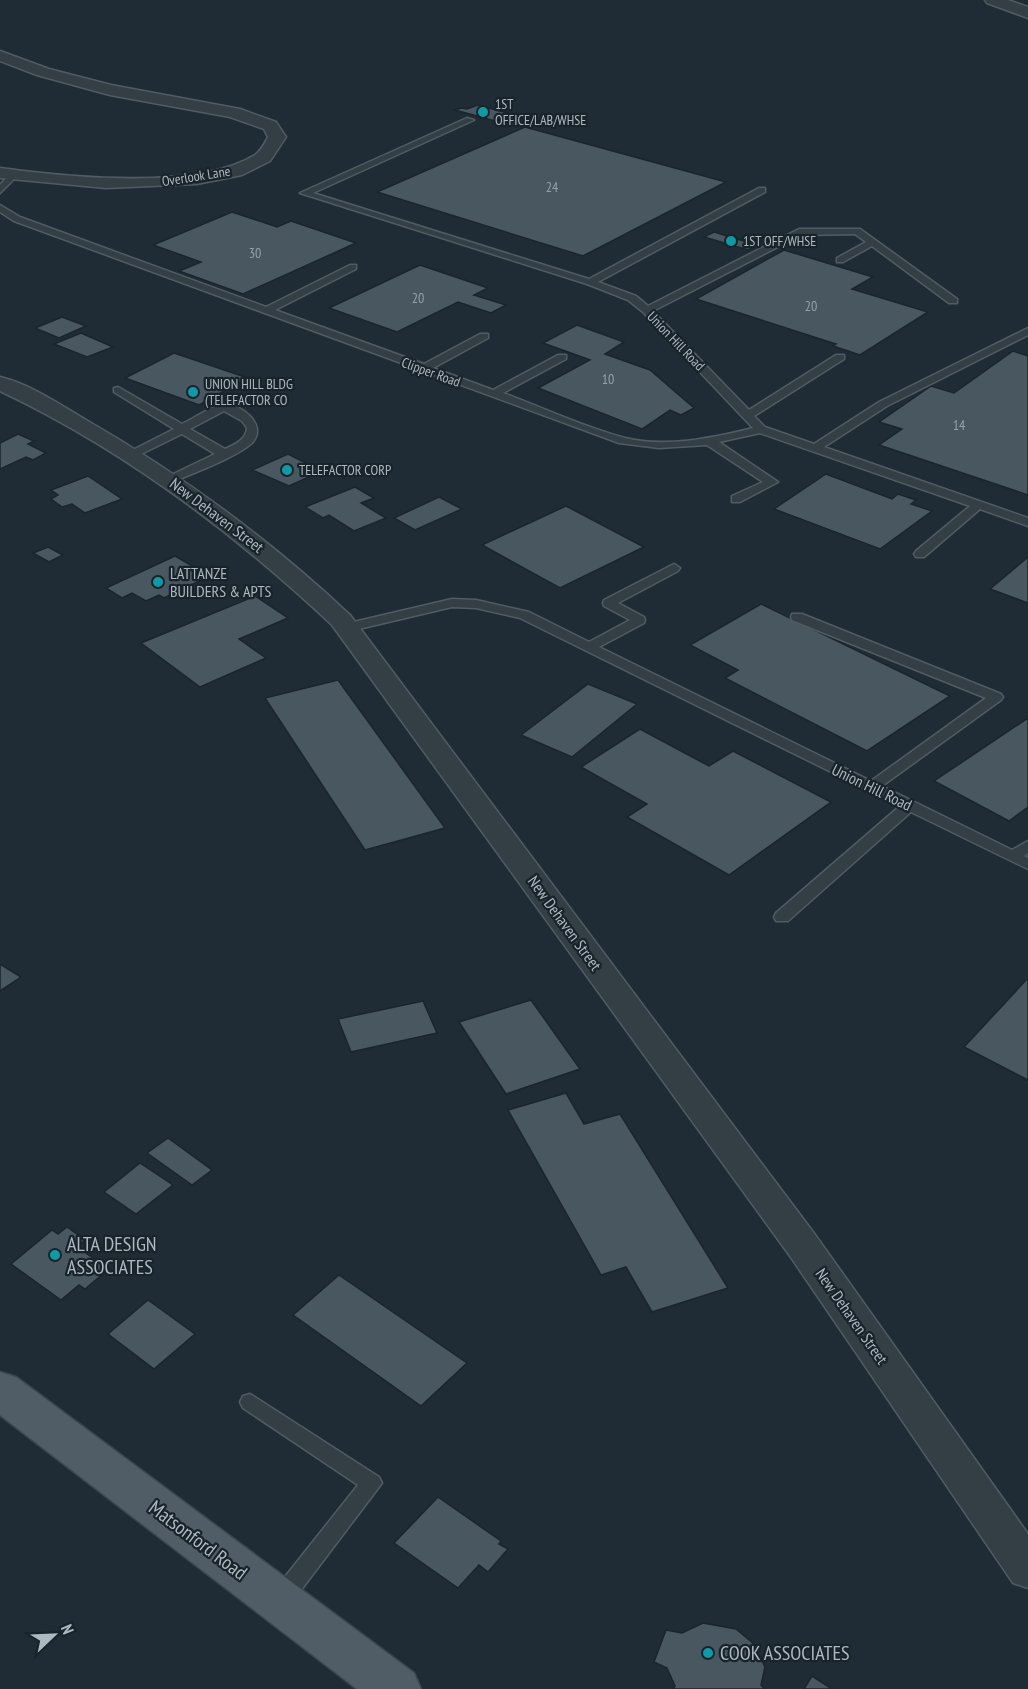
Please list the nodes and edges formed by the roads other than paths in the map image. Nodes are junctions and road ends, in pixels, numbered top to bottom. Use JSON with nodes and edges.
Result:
{"nodes":[{"id":1,"x":1000,"y":1,"type":"edge"},
{"id":2,"x":1028,"y":13,"type":"edge"},
{"id":3,"x":18,"y":43,"type":"dead end"},
{"id":4,"x":0,"y":49,"type":"edge"},
{"id":5,"x":0,"y":56,"type":"edge"},
{"id":6,"x":62,"y":61,"type":"dead end"},
{"id":7,"x":151,"y":97,"type":"junction"},
{"id":8,"x":470,"y":120,"type":"dead end"},
{"id":9,"x":7,"y":174,"type":"edge"},
{"id":10,"x":0,"y":190,"type":"edge"},
{"id":11,"x":762,"y":190,"type":"dead end"},
{"id":12,"x":0,"y":208,"type":"edge"},
{"id":13,"x":872,"y":242,"type":"junction"},
{"id":14,"x":840,"y":260,"type":"dead end"},
{"id":15,"x":353,"y":267,"type":"dead end"},
{"id":16,"x":590,"y":282,"type":"junction"},
{"id":17,"x":952,"y":301,"type":"dead end"},
{"id":18,"x":647,"y":310,"type":"junction"},
{"id":19,"x":265,"y":311,"type":"junction"},
{"id":20,"x":1028,"y":331,"type":"edge"},
{"id":21,"x":484,"y":336,"type":"dead end"},
{"id":22,"x":562,"y":357,"type":"dead end"},
{"id":23,"x":840,"y":357,"type":"dead end"},
{"id":24,"x":423,"y":369,"type":"junction"},
{"id":25,"x":14,"y":390,"type":"edge"},
{"id":26,"x":118,"y":390,"type":"dead end"},
{"id":27,"x":493,"y":394,"type":"junction"},
{"id":28,"x":0,"y":409,"type":"edge"},
{"id":29,"x":747,"y":415,"type":"junction"},
{"id":30,"x":182,"y":429,"type":"junction"},
{"id":31,"x":761,"y":429,"type":"junction"},
{"id":32,"x":711,"y":442,"type":"junction"},
{"id":33,"x":815,"y":448,"type":"junction"},
{"id":34,"x":224,"y":454,"type":"junction"},
{"id":35,"x":131,"y":455,"type":"junction"},
{"id":36,"x":169,"y":480,"type":"junction"},
{"id":37,"x":736,"y":499,"type":"dead end"},
{"id":38,"x":978,"y":505,"type":"junction"},
{"id":39,"x":1028,"y":522,"type":"edge"},
{"id":40,"x":920,"y":554,"type":"dead end"},
{"id":41,"x":674,"y":568,"type":"dead end"},
{"id":42,"x":797,"y":618,"type":"dead end"},
{"id":43,"x":346,"y":628,"type":"junction"},
{"id":44,"x":590,"y":647,"type":"junction"},
{"id":45,"x":871,"y":787,"type":"junction"},
{"id":46,"x":909,"y":806,"type":"junction"},
{"id":47,"x":1028,"y":846,"type":"edge"},
{"id":48,"x":1013,"y":857,"type":"junction"},
{"id":49,"x":1028,"y":864,"type":"edge"},
{"id":50,"x":782,"y":917,"type":"dead end"},
{"id":51,"x":0,"y":1390,"type":"edge"},
{"id":52,"x":250,"y":1402,"type":"dead end"},
{"id":53,"x":1028,"y":1569,"type":"edge"},
{"id":54,"x":280,"y":1601,"type":"junction"},
{"id":55,"x":396,"y":1689,"type":"edge"}],
"edges":[{"from":1,"to":2,"type":"street"},
{"from":3,"to":4,"type":"street"},
{"from":5,"to":7,"type":"street","name":"Overlook Lane"},
{"from":6,"to":7,"type":"street","name":"Overlook Lane"},
{"from":7,"to":9,"type":"street","name":"Overlook Lane"},
{"from":8,"to":16,"type":"lane","name":"Union Hill Road"},
{"from":9,"to":10,"type":"lane"},
{"from":11,"to":16,"type":"lane"},
{"from":12,"to":19,"type":"lane","name":"Clipper Road"},
{"from":13,"to":14,"type":"lane"},
{"from":13,"to":17,"type":"lane"},
{"from":13,"to":18,"type":"lane"},
{"from":15,"to":19,"type":"lane"},
{"from":16,"to":18,"type":"lane","name":"Union Hill Road"},
{"from":18,"to":29,"type":"lane","name":"Union Hill Road"},
{"from":19,"to":24,"type":"lane","name":"Clipper Road"},
{"from":20,"to":33,"type":"lane"},
{"from":21,"to":24,"type":"lane"},
{"from":22,"to":27,"type":"lane"},
{"from":23,"to":29,"type":"lane"},
{"from":24,"to":27,"type":"lane","name":"Clipper Road"},
{"from":25,"to":28,"type":"street"},
{"from":25,"to":35,"type":"street","name":"New Dehaven Street"},
{"from":26,"to":30,"type":"lane"},
{"from":27,"to":32,"type":"lane","name":"Clipper Road"},
{"from":29,"to":31,"type":"lane","name":"Union Hill Road"},
{"from":30,"to":34,"type":"lane"},
{"from":30,"to":34,"type":"lane"},
{"from":30,"to":35,"type":"lane"},
{"from":31,"to":32,"type":"lane","name":"Clipper Road"},
{"from":31,"to":33,"type":"lane","name":"Union Hill Road"},
{"from":32,"to":37,"type":"lane"},
{"from":33,"to":38,"type":"lane","name":"Union Hill Road"},
{"from":34,"to":36,"type":"lane"},
{"from":35,"to":36,"type":"street","name":"New Dehaven Street"},
{"from":36,"to":43,"type":"street","name":"New Dehaven Street"},
{"from":38,"to":39,"type":"lane","name":"Union Hill Road"},
{"from":38,"to":40,"type":"lane"},
{"from":41,"to":44,"type":"lane"},
{"from":42,"to":45,"type":"lane"},
{"from":43,"to":44,"type":"lane","name":"Union Hill Road"},
{"from":43,"to":53,"type":"street","name":"New Dehaven Street"},
{"from":44,"to":45,"type":"lane","name":"Union Hill Road"},
{"from":45,"to":46,"type":"lane","name":"Union Hill Road"},
{"from":46,"to":48,"type":"lane","name":"Union Hill Road"},
{"from":46,"to":50,"type":"lane"},
{"from":47,"to":48,"type":"lane"},
{"from":48,"to":49,"type":"lane","name":"Union Hill Road"},
{"from":51,"to":54,"type":"main road","name":"Matsonford Road"},
{"from":52,"to":54,"type":"lane"},
{"from":54,"to":55,"type":"main road","name":"Matsonford Road"}]}
